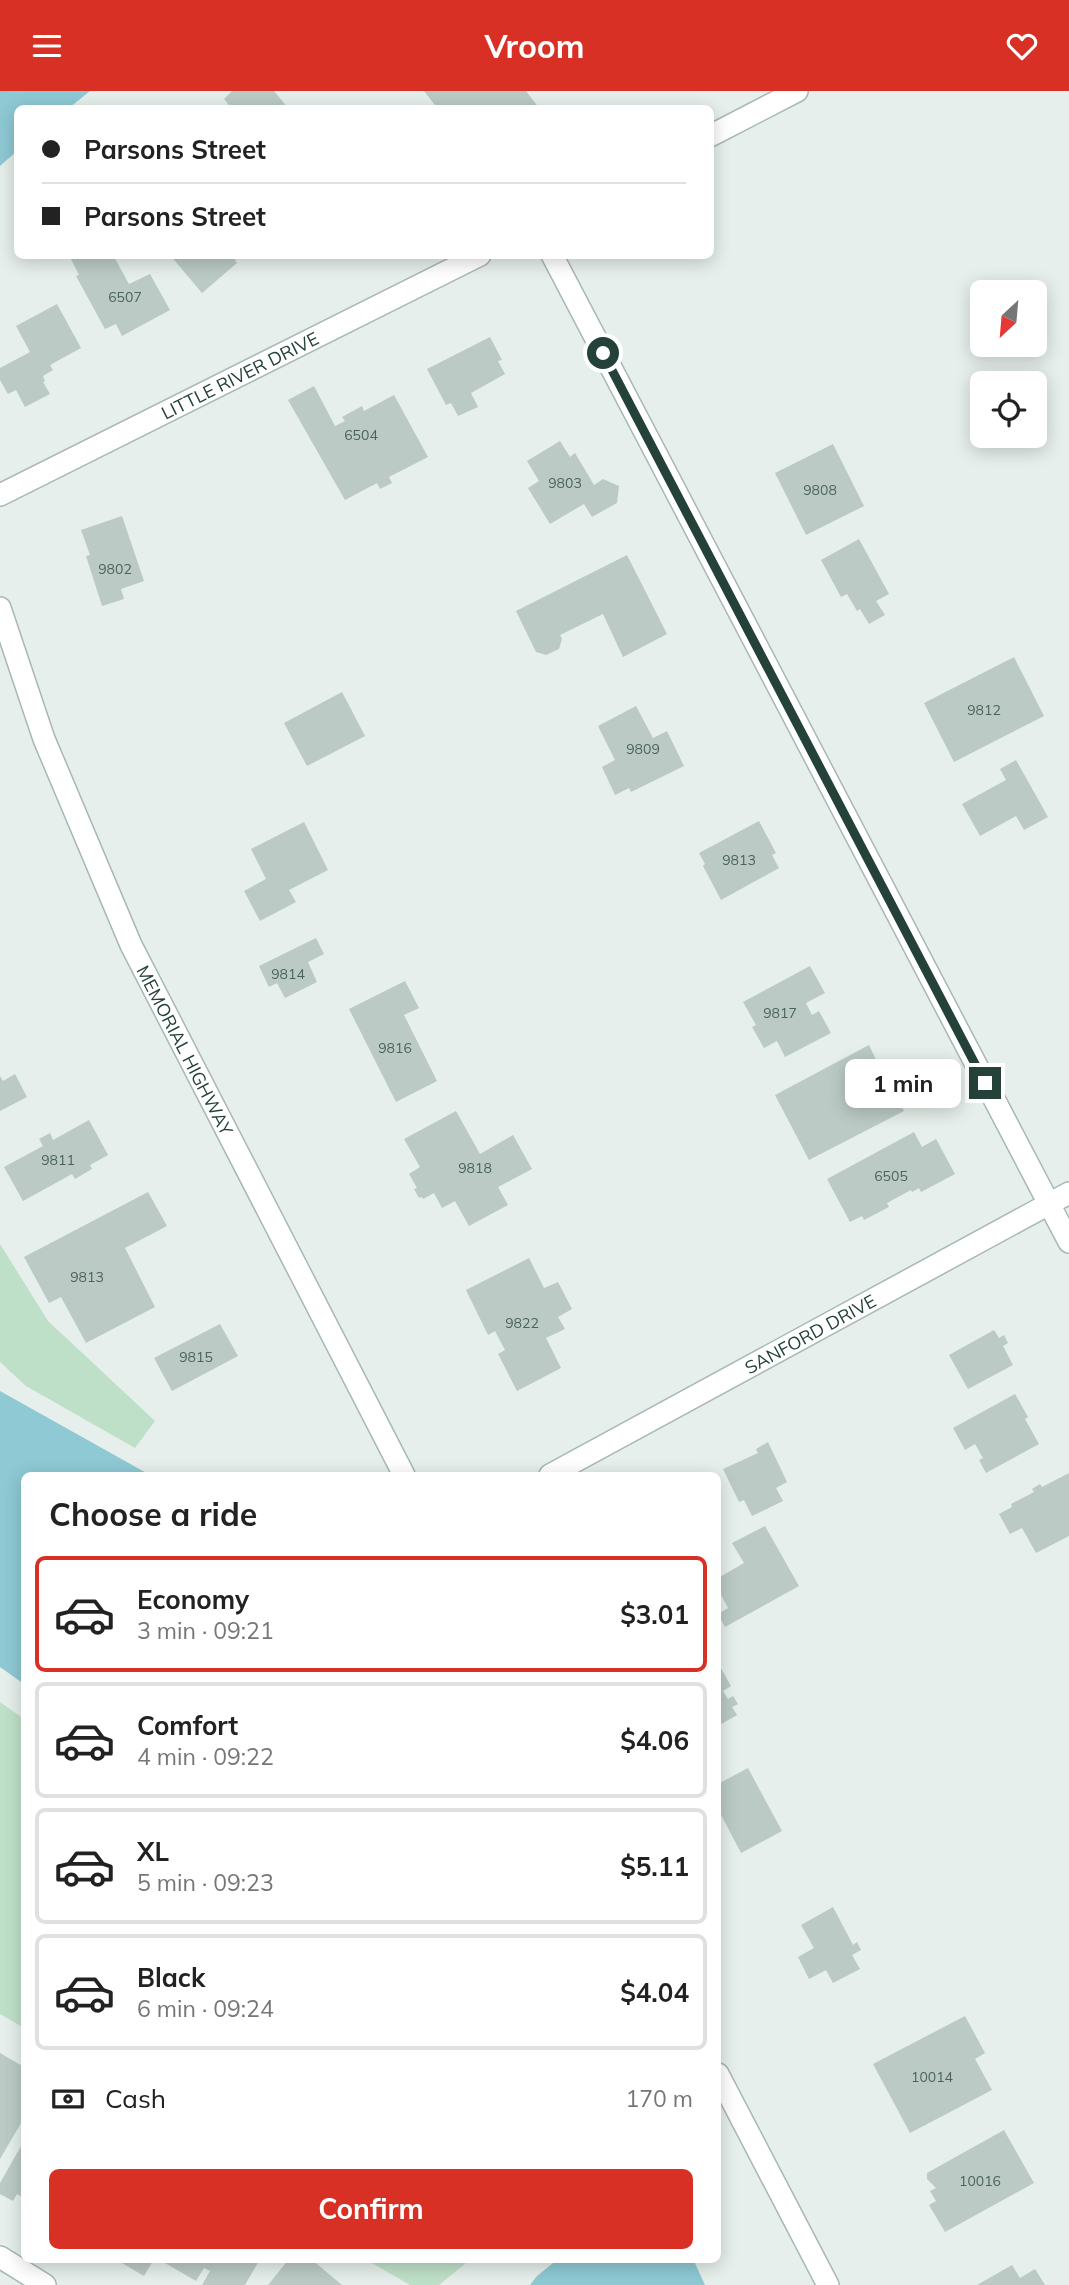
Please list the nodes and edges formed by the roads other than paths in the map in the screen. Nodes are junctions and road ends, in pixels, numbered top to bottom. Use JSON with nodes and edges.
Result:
{"nodes":[{"id":1,"x":797,"y":91,"type":"edge"},
{"id":2,"x":714,"y":134,"type":"edge"},
{"id":3,"x":473,"y":259,"type":"edge"},
{"id":4,"x":554,"y":259,"type":"edge"},
{"id":5,"x":0,"y":495,"type":"edge"},
{"id":6,"x":0,"y":608,"type":"edge"},
{"id":7,"x":1069,"y":1193,"type":"edge"},
{"id":8,"x":1049,"y":1204,"type":"junction"},
{"id":9,"x":1069,"y":1243,"type":"edge"},
{"id":10,"x":402,"y":1472,"type":"edge"},
{"id":11,"x":556,"y":1472,"type":"edge"},
{"id":12,"x":721,"y":2080,"type":"edge"},
{"id":13,"x":0,"y":2257,"type":"edge"},
{"id":14,"x":45,"y":2285,"type":"edge"},
{"id":15,"x":828,"y":2285,"type":"edge"}],
"edges":[{"from":1,"to":2,"type":"street"},
{"from":3,"to":5,"type":"street","name":"LITTLE RIVER DRIVE"},
{"from":4,"to":8,"type":"street"},
{"from":6,"to":10,"type":"street","name":"MEMORIAL HIGHWAY"},
{"from":7,"to":8,"type":"street","name":"SANFORD DRIVE"},
{"from":8,"to":9,"type":"street"},
{"from":8,"to":11,"type":"street","name":"SANFORD DRIVE"},
{"from":12,"to":15,"type":"street"},
{"from":13,"to":14,"type":"street"}]}
